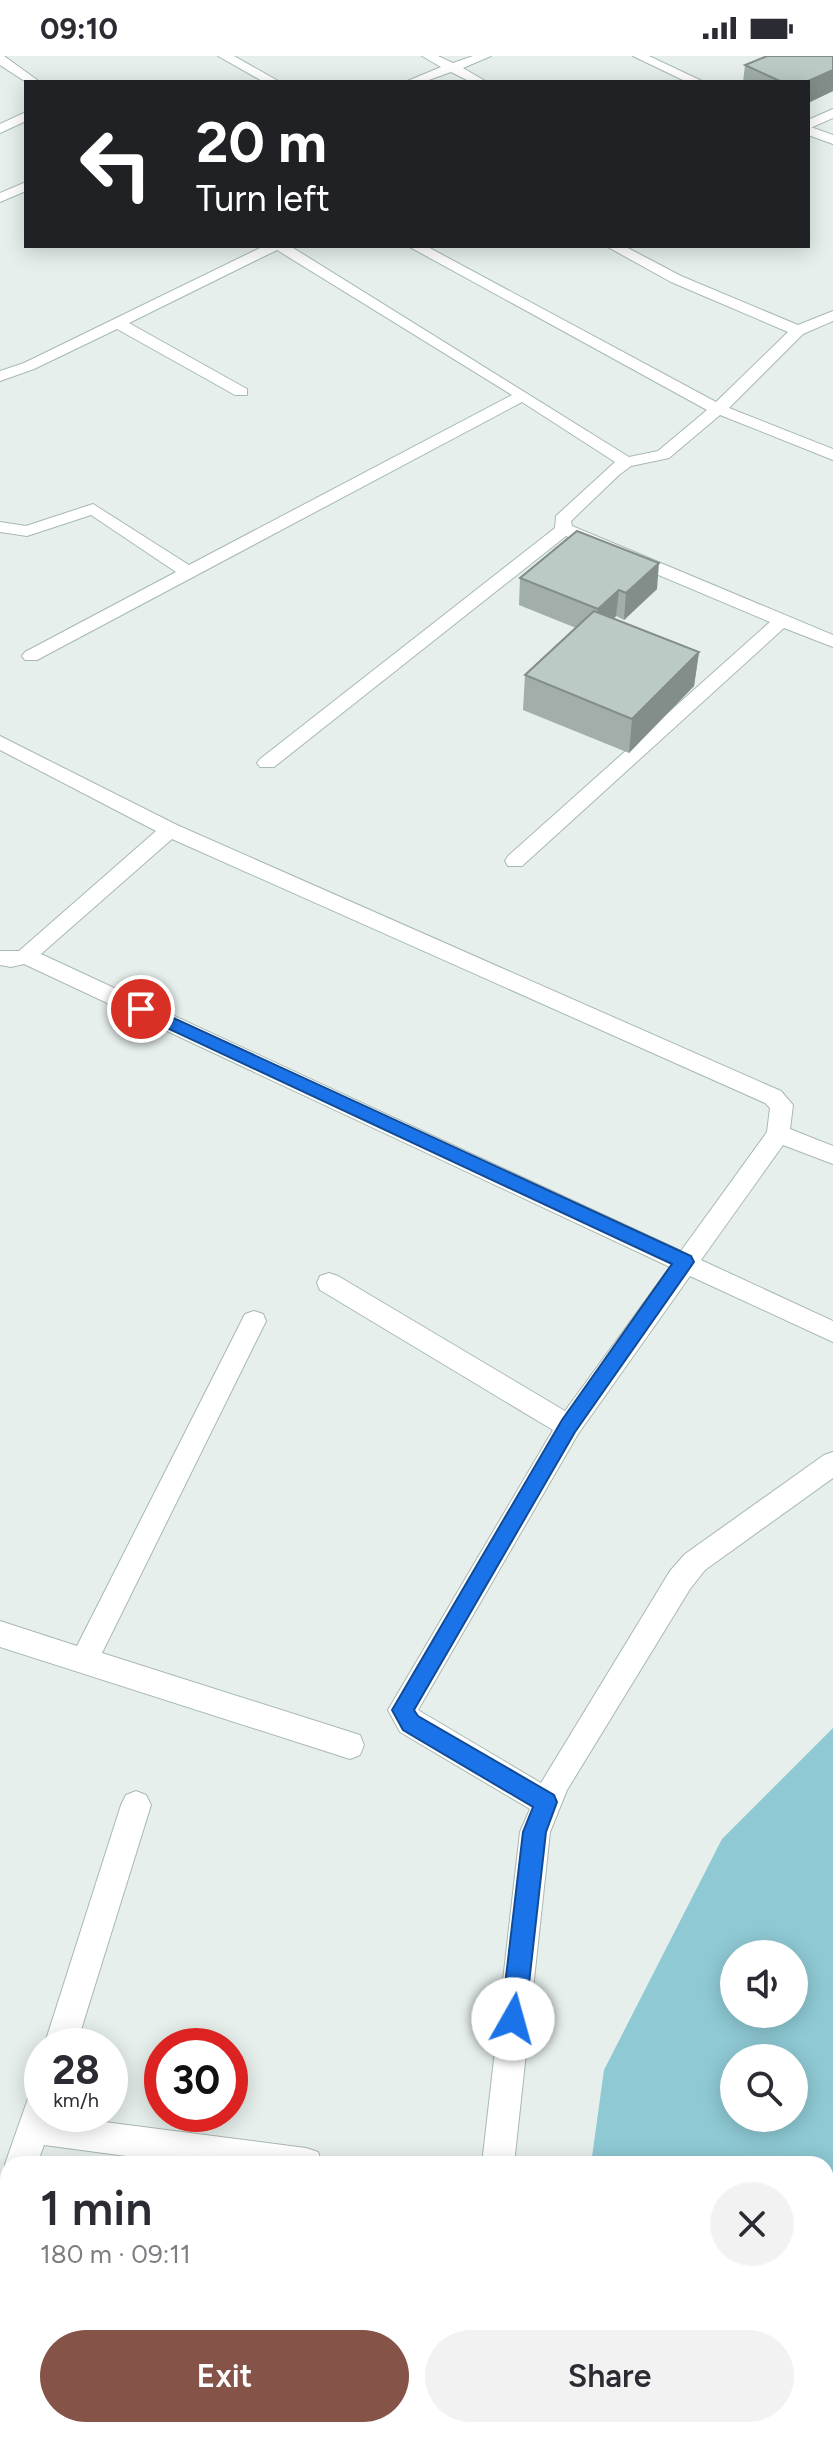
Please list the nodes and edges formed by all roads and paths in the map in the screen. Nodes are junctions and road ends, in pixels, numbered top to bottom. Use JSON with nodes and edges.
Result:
{"nodes":[{"id":1,"x":224,"y":56,"type":"edge"},
{"id":2,"x":428,"y":56,"type":"edge"},
{"id":3,"x":485,"y":56,"type":"edge"},
{"id":4,"x":639,"y":56,"type":"edge"},
{"id":5,"x":0,"y":59,"type":"edge"},
{"id":6,"x":452,"y":68,"type":"junction"},
{"id":7,"x":18,"y":71,"type":"junction"},
{"id":8,"x":0,"y":77,"type":"edge"},
{"id":9,"x":31,"y":80,"type":"edge"},
{"id":10,"x":270,"y":80,"type":"edge"},
{"id":11,"x":417,"y":80,"type":"edge"},
{"id":12,"x":477,"y":80,"type":"edge"},
{"id":13,"x":693,"y":80,"type":"edge"},
{"id":14,"x":833,"y":113,"type":"edge"},
{"id":15,"x":24,"y":117,"type":"edge"},
{"id":16,"x":810,"y":127,"type":"edge"},
{"id":17,"x":0,"y":129,"type":"edge"},
{"id":18,"x":810,"y":129,"type":"edge"},
{"id":19,"x":833,"y":140,"type":"edge"},
{"id":20,"x":24,"y":187,"type":"edge"},
{"id":21,"x":0,"y":198,"type":"edge"},
{"id":22,"x":273,"y":248,"type":"edge"},
{"id":23,"x":280,"y":248,"type":"edge"},
{"id":24,"x":419,"y":248,"type":"edge"},
{"id":25,"x":617,"y":248,"type":"edge"},
{"id":26,"x":833,"y":316,"type":"edge"},
{"id":27,"x":117,"y":323,"type":"junction"},
{"id":28,"x":798,"y":331,"type":"junction"},
{"id":29,"x":0,"y":376,"type":"edge"},
{"id":30,"x":241,"y":392,"type":"dead end"},
{"id":31,"x":523,"y":395,"type":"junction"},
{"id":32,"x":718,"y":409,"type":"junction"},
{"id":33,"x":833,"y":455,"type":"edge"},
{"id":34,"x":626,"y":462,"type":"junction"},
{"id":35,"x":0,"y":527,"type":"edge"},
{"id":36,"x":564,"y":529,"type":"junction"},
{"id":37,"x":190,"y":574,"type":"junction"},
{"id":38,"x":781,"y":621,"type":"junction"},
{"id":39,"x":833,"y":642,"type":"edge"},
{"id":40,"x":31,"y":656,"type":"dead end"},
{"id":41,"x":0,"y":742,"type":"edge"},
{"id":42,"x":267,"y":763,"type":"dead end"},
{"id":43,"x":170,"y":830,"type":"junction"},
{"id":44,"x":515,"y":861,"type":"dead end"},
{"id":45,"x":26,"y":956,"type":"junction"},
{"id":46,"x":0,"y":958,"type":"edge"},
{"id":47,"x":778,"y":1134,"type":"junction"},
{"id":48,"x":833,"y":1155,"type":"edge"},
{"id":49,"x":684,"y":1262,"type":"junction"},
{"id":50,"x":329,"y":1283,"type":"dead end"},
{"id":51,"x":254,"y":1321,"type":"dead end"},
{"id":52,"x":833,"y":1332,"type":"edge"},
{"id":53,"x":569,"y":1426,"type":"junction"},
{"id":54,"x":833,"y":1463,"type":"edge"},
{"id":55,"x":0,"y":1634,"type":"edge"},
{"id":56,"x":85,"y":1659,"type":"junction"},
{"id":57,"x":350,"y":1745,"type":"dead end"},
{"id":58,"x":546,"y":1802,"type":"junction"},
{"id":59,"x":136,"y":1805,"type":"dead end"},
{"id":60,"x":66,"y":2028,"type":"edge"},
{"id":61,"x":128,"y":2131,"type":"edge"},
{"id":62,"x":32,"y":2132,"type":"edge"},
{"id":63,"x":24,"y":2156,"type":"edge"},
{"id":64,"x":263,"y":2156,"type":"edge"},
{"id":65,"x":499,"y":2156,"type":"edge"}],
"edges":[{"from":1,"to":10,"type":"street"},
{"from":2,"to":6,"type":"street"},
{"from":3,"to":6,"type":"street"},
{"from":4,"to":13,"type":"street"},
{"from":5,"to":7,"type":"street"},
{"from":6,"to":11,"type":"street"},
{"from":6,"to":12,"type":"street"},
{"from":7,"to":8,"type":"street"},
{"from":7,"to":9,"type":"street"},
{"from":14,"to":16,"type":"street"},
{"from":15,"to":17,"type":"street"},
{"from":18,"to":19,"type":"street"},
{"from":20,"to":21,"type":"street"},
{"from":22,"to":27,"type":"street"},
{"from":23,"to":31,"type":"street"},
{"from":24,"to":32,"type":"street"},
{"from":25,"to":28,"type":"street"},
{"from":26,"to":28,"type":"street"},
{"from":27,"to":29,"type":"street"},
{"from":27,"to":30,"type":"street"},
{"from":28,"to":32,"type":"street"},
{"from":31,"to":34,"type":"street"},
{"from":31,"to":37,"type":"street"},
{"from":32,"to":33,"type":"street"},
{"from":32,"to":34,"type":"street"},
{"from":34,"to":36,"type":"street"},
{"from":35,"to":37,"type":"street"},
{"from":36,"to":38,"type":"street"},
{"from":36,"to":42,"type":"street"},
{"from":37,"to":40,"type":"street"},
{"from":38,"to":39,"type":"street"},
{"from":38,"to":44,"type":"street"},
{"from":41,"to":43,"type":"street"},
{"from":43,"to":45,"type":"street"},
{"from":43,"to":47,"type":"street"},
{"from":45,"to":46,"type":"street"},
{"from":45,"to":49,"type":"street"},
{"from":47,"to":48,"type":"street"},
{"from":47,"to":49,"type":"street"},
{"from":49,"to":52,"type":"street"},
{"from":49,"to":53,"type":"street"},
{"from":50,"to":53,"type":"street"},
{"from":51,"to":56,"type":"street"},
{"from":53,"to":58,"type":"street"},
{"from":54,"to":58,"type":"street"},
{"from":55,"to":56,"type":"street"},
{"from":56,"to":57,"type":"street"},
{"from":58,"to":65,"type":"street"},
{"from":59,"to":60,"type":"street"},
{"from":61,"to":64,"type":"street"},
{"from":62,"to":63,"type":"street"}]}
